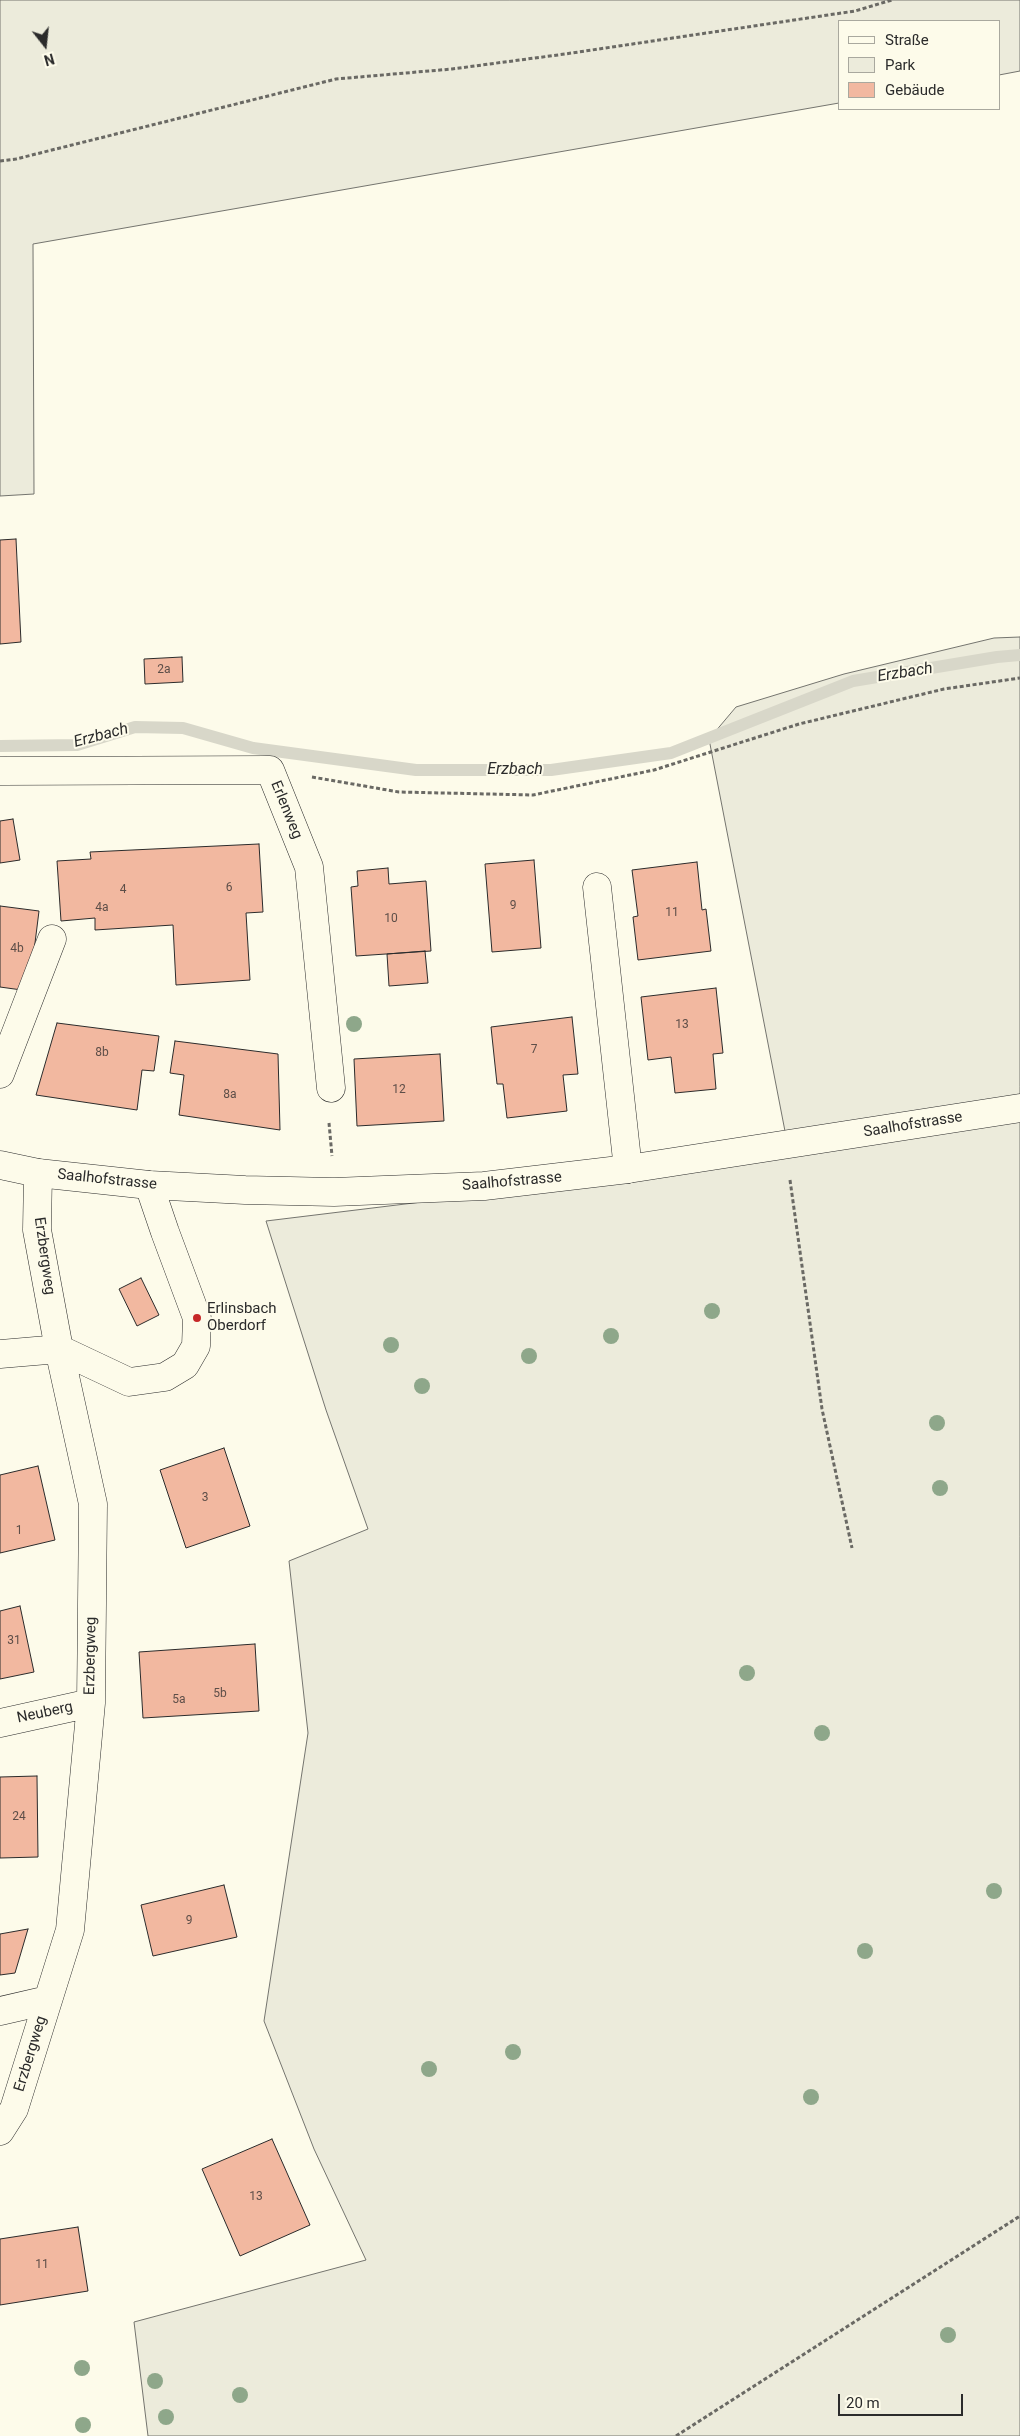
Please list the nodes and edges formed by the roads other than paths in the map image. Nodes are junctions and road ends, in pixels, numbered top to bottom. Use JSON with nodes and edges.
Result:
{"nodes":[{"id":1,"x":0,"y":770,"type":"edge"},
{"id":2,"x":597,"y":887,"type":"dead end"},
{"id":3,"x":52,"y":939,"type":"dead end"},
{"id":4,"x":0,"y":1074,"type":"edge"},
{"id":5,"x":331,"y":1088,"type":"road end"},
{"id":6,"x":1020,"y":1108,"type":"edge"},
{"id":7,"x":0,"y":1165,"type":"edge"},
{"id":8,"x":628,"y":1169,"type":"junction"},
{"id":9,"x":38,"y":1173,"type":"junction"},
{"id":10,"x":150,"y":1185,"type":"junction"},
{"id":11,"x":59,"y":1349,"type":"junction"},
{"id":12,"x":0,"y":1354,"type":"edge"},
{"id":13,"x":91,"y":1703,"type":"junction"},
{"id":14,"x":0,"y":1723,"type":"edge"},
{"id":15,"x":48,"y":2000,"type":"junction"},
{"id":16,"x":0,"y":2011,"type":"edge"},
{"id":17,"x":0,"y":2131,"type":"edge"}],
"edges":[{"from":1,"to":5,"type":"street","name":"Erlenweg"},
{"from":2,"to":8,"type":"street"},
{"from":3,"to":4,"type":"street"},
{"from":6,"to":8,"type":"street","name":"Saalhofstrasse"},
{"from":7,"to":9,"type":"street","name":"Saalhofstrasse"},
{"from":8,"to":10,"type":"street","name":"Saalhofstrasse"},
{"from":9,"to":10,"type":"street","name":"Saalhofstrasse"},
{"from":9,"to":11,"type":"street","name":"Erzbergweg"},
{"from":10,"to":11,"type":"street"},
{"from":11,"to":12,"type":"street"},
{"from":11,"to":13,"type":"street","name":"Erzbergweg"},
{"from":13,"to":14,"type":"street","name":"Neuberg"},
{"from":13,"to":15,"type":"street","name":"Erzbergweg"},
{"from":15,"to":16,"type":"street"},
{"from":15,"to":17,"type":"street","name":"Erzbergweg"}]}
